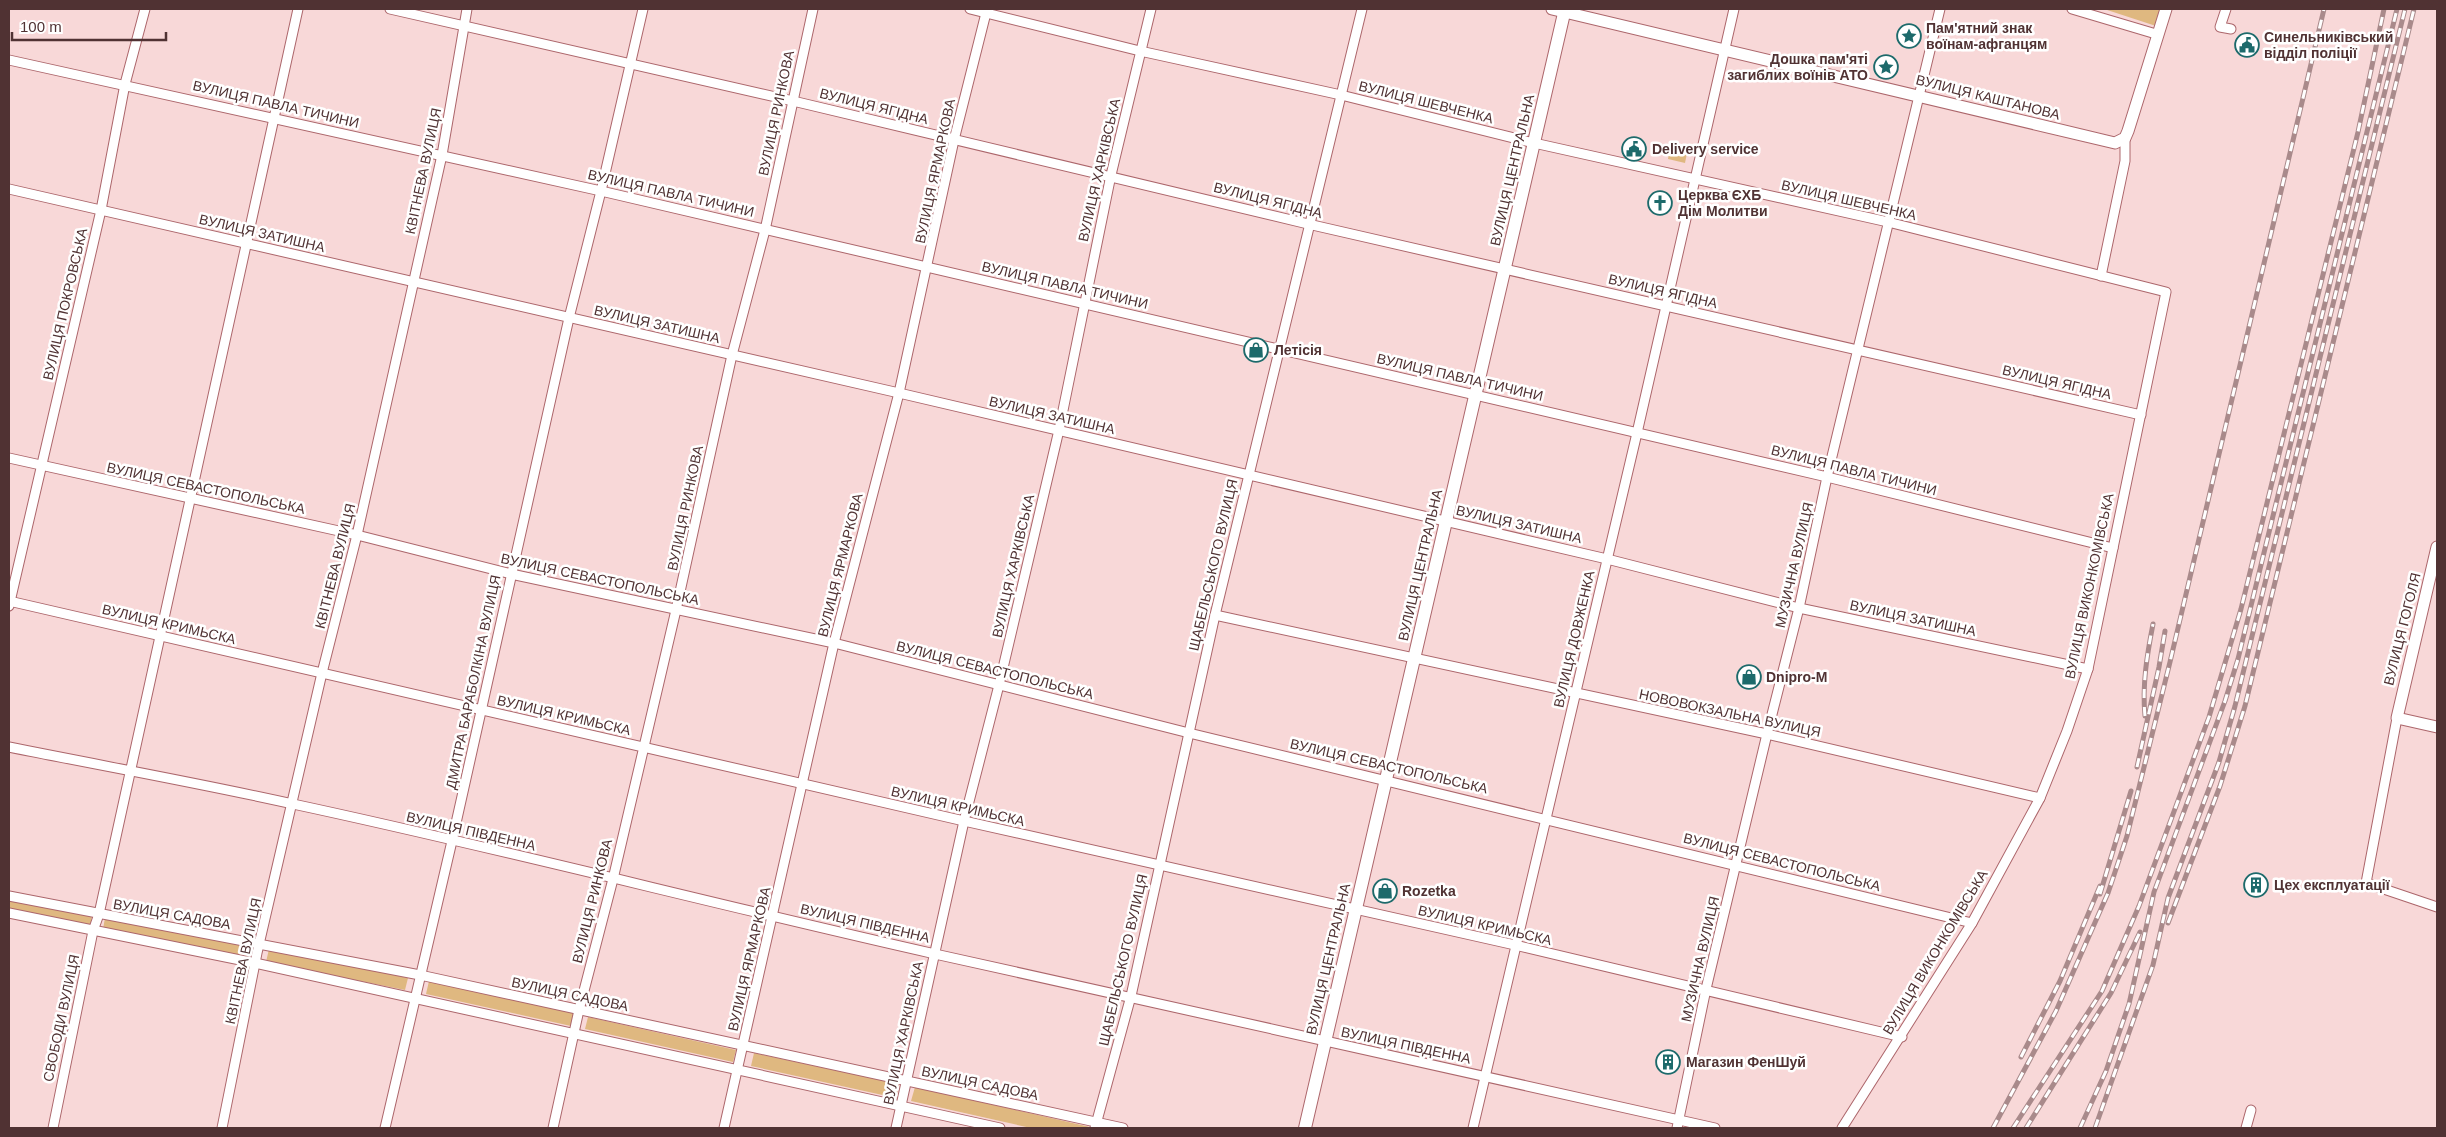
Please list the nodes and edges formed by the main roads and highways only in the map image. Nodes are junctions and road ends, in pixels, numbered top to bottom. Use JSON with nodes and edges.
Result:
{"nodes":[{"id":1,"x":1561,"y":10,"type":"edge"},
{"id":2,"x":1306,"y":1128,"type":"edge"}],
"edges":[{"from":1,"to":2,"type":"main road","name":"ВУЛИЦЯ ЦЕНТРАЛЬНА"}]}
